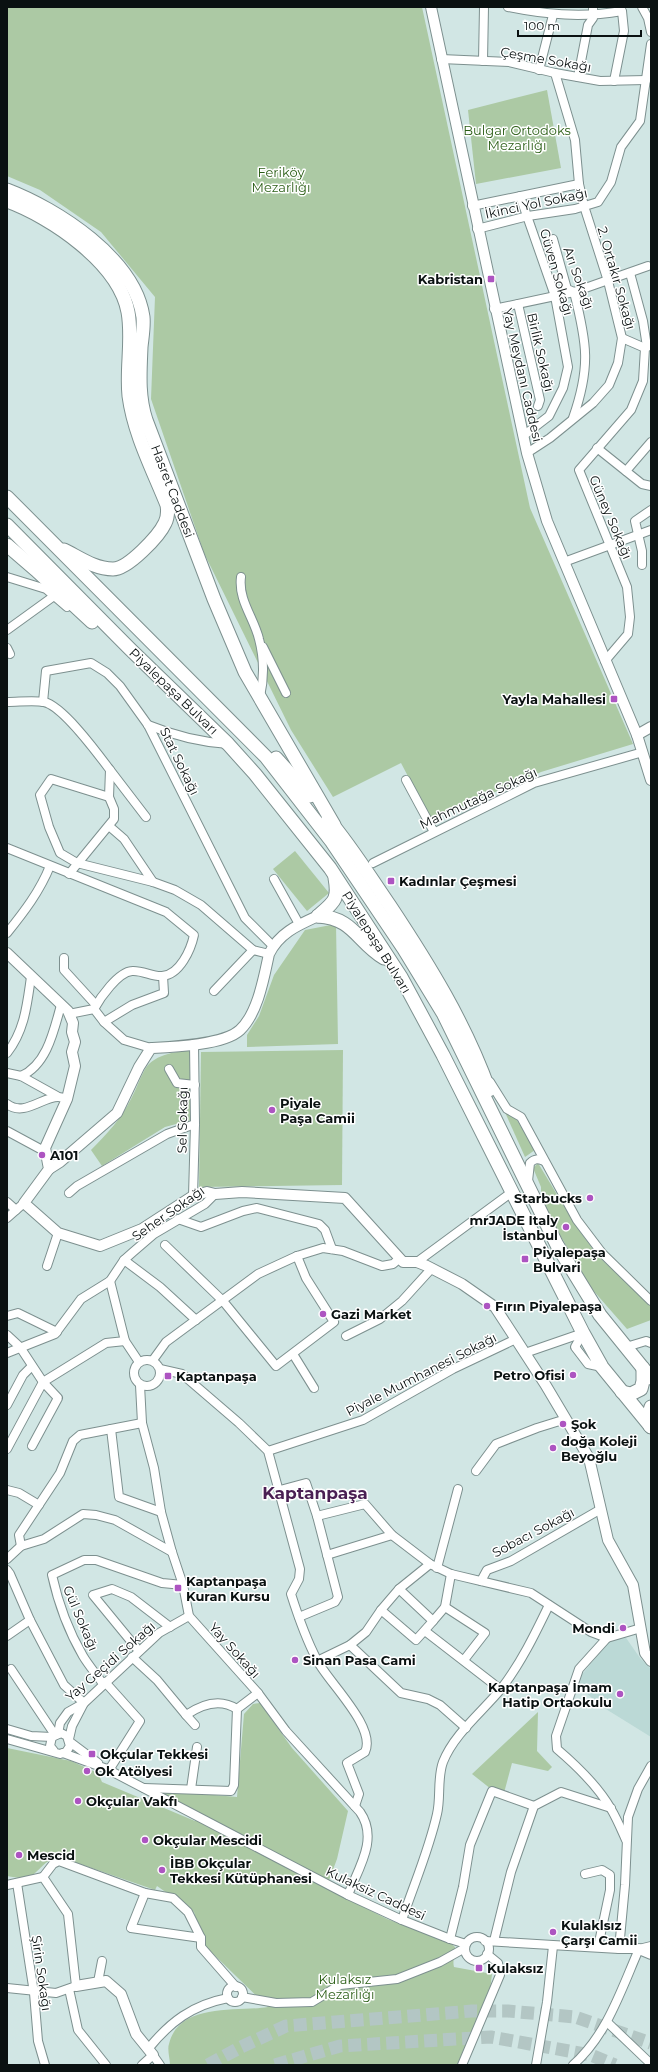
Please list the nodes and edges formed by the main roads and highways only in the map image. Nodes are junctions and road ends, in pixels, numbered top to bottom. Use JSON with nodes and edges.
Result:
{"nodes":[{"id":1,"x":7,"y":190,"type":"edge"},
{"id":2,"x":7,"y":201,"type":"edge"},
{"id":3,"x":133,"y":304,"type":"junction"},
{"id":4,"x":7,"y":497,"type":"edge"},
{"id":5,"x":7,"y":524,"type":"edge"},
{"id":6,"x":50,"y":542,"type":"junction"},
{"id":7,"x":7,"y":545,"type":"edge"},
{"id":8,"x":130,"y":650,"type":"junction"},
{"id":9,"x":199,"y":689,"type":"junction"},
{"id":10,"x":334,"y":825,"type":"junction"},
{"id":11,"x":334,"y":873,"type":"junction"},
{"id":12,"x":390,"y":962,"type":"junction"},
{"id":13,"x":500,"y":1132,"type":"junction"},
{"id":14,"x":647,"y":1373,"type":"edge"},
{"id":15,"x":622,"y":1392,"type":"junction"},
{"id":16,"x":651,"y":1406,"type":"edge"},
{"id":17,"x":650,"y":1427,"type":"edge"}],
"edges":[{"from":1,"to":3,"type":"main road","name":"Hasret Caddesi"},
{"from":2,"to":3,"type":"main road","name":"Hasret Caddesi"},
{"from":3,"to":6,"type":"main road","name":"Hasret Caddesi"},
{"from":3,"to":10,"type":"main road","name":"Hasret Caddesi"},
{"from":4,"to":6,"type":"main road","name":"Piyalepaşa Bulvarı"},
{"from":5,"to":8,"type":"main road","name":"Piyalepaşa Bulvarı"},
{"from":6,"to":9,"type":"main road","name":"Piyalepaşa Bulvarı"},
{"from":7,"to":8,"type":"main road"},
{"from":8,"to":11,"type":"main road","name":"Piyalepaşa Bulvarı"},
{"from":9,"to":10,"type":"main road"},
{"from":9,"to":13,"type":"main road","name":"Piyalepaşa Bulvarı"},
{"from":10,"to":13,"type":"main road"},
{"from":11,"to":12,"type":"main road","name":"Piyalepaşa Bulvarı"},
{"from":11,"to":12,"type":"main road"},
{"from":12,"to":15,"type":"main road","name":"Piyalepaşa Bulvarı"},
{"from":13,"to":14,"type":"main road","name":"Piyalepaşa Bulvarı"},
{"from":14,"to":15,"type":"main road"},
{"from":15,"to":17,"type":"main road","name":"Piyalepaşa Bulvarı"},
{"from":16,"to":17,"type":"main road"}]}
